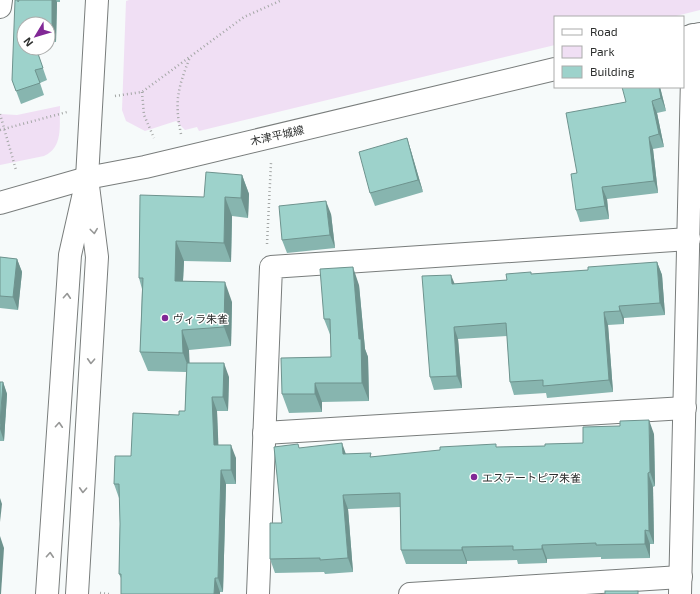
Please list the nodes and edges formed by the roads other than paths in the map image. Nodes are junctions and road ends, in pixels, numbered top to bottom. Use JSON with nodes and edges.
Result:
{"nodes":[{"id":1,"x":0,"y":0,"type":"edge"},
{"id":2,"x":97,"y":0,"type":"edge"},
{"id":3,"x":0,"y":8,"type":"edge"},
{"id":4,"x":692,"y":36,"type":"edge"},
{"id":5,"x":554,"y":69,"type":"edge"},
{"id":6,"x":87,"y":178,"type":"junction"},
{"id":7,"x":0,"y":203,"type":"edge"},
{"id":8,"x":689,"y":239,"type":"junction"},
{"id":9,"x":685,"y":408,"type":"junction"},
{"id":10,"x":264,"y":433,"type":"junction"},
{"id":11,"x":680,"y":586,"type":"edge"},
{"id":12,"x":47,"y":594,"type":"edge"},
{"id":13,"x":77,"y":594,"type":"edge"},
{"id":14,"x":258,"y":594,"type":"edge"},
{"id":15,"x":410,"y":594,"type":"edge"}],
"edges":[{"from":1,"to":3,"type":"street"},
{"from":2,"to":6,"type":"street"},
{"from":4,"to":8,"type":"street"},
{"from":5,"to":6,"type":"street","name":"木津平城線"},
{"from":6,"to":7,"type":"street","name":"木津平城線"},
{"from":12,"to":6,"type":"street","one_way":true},
{"from":6,"to":13,"type":"street","one_way":true},
{"from":8,"to":9,"type":"street"},
{"from":8,"to":10,"type":"street"},
{"from":9,"to":10,"type":"street"},
{"from":9,"to":11,"type":"street"},
{"from":10,"to":14,"type":"street"},
{"from":11,"to":15,"type":"street"}]}
